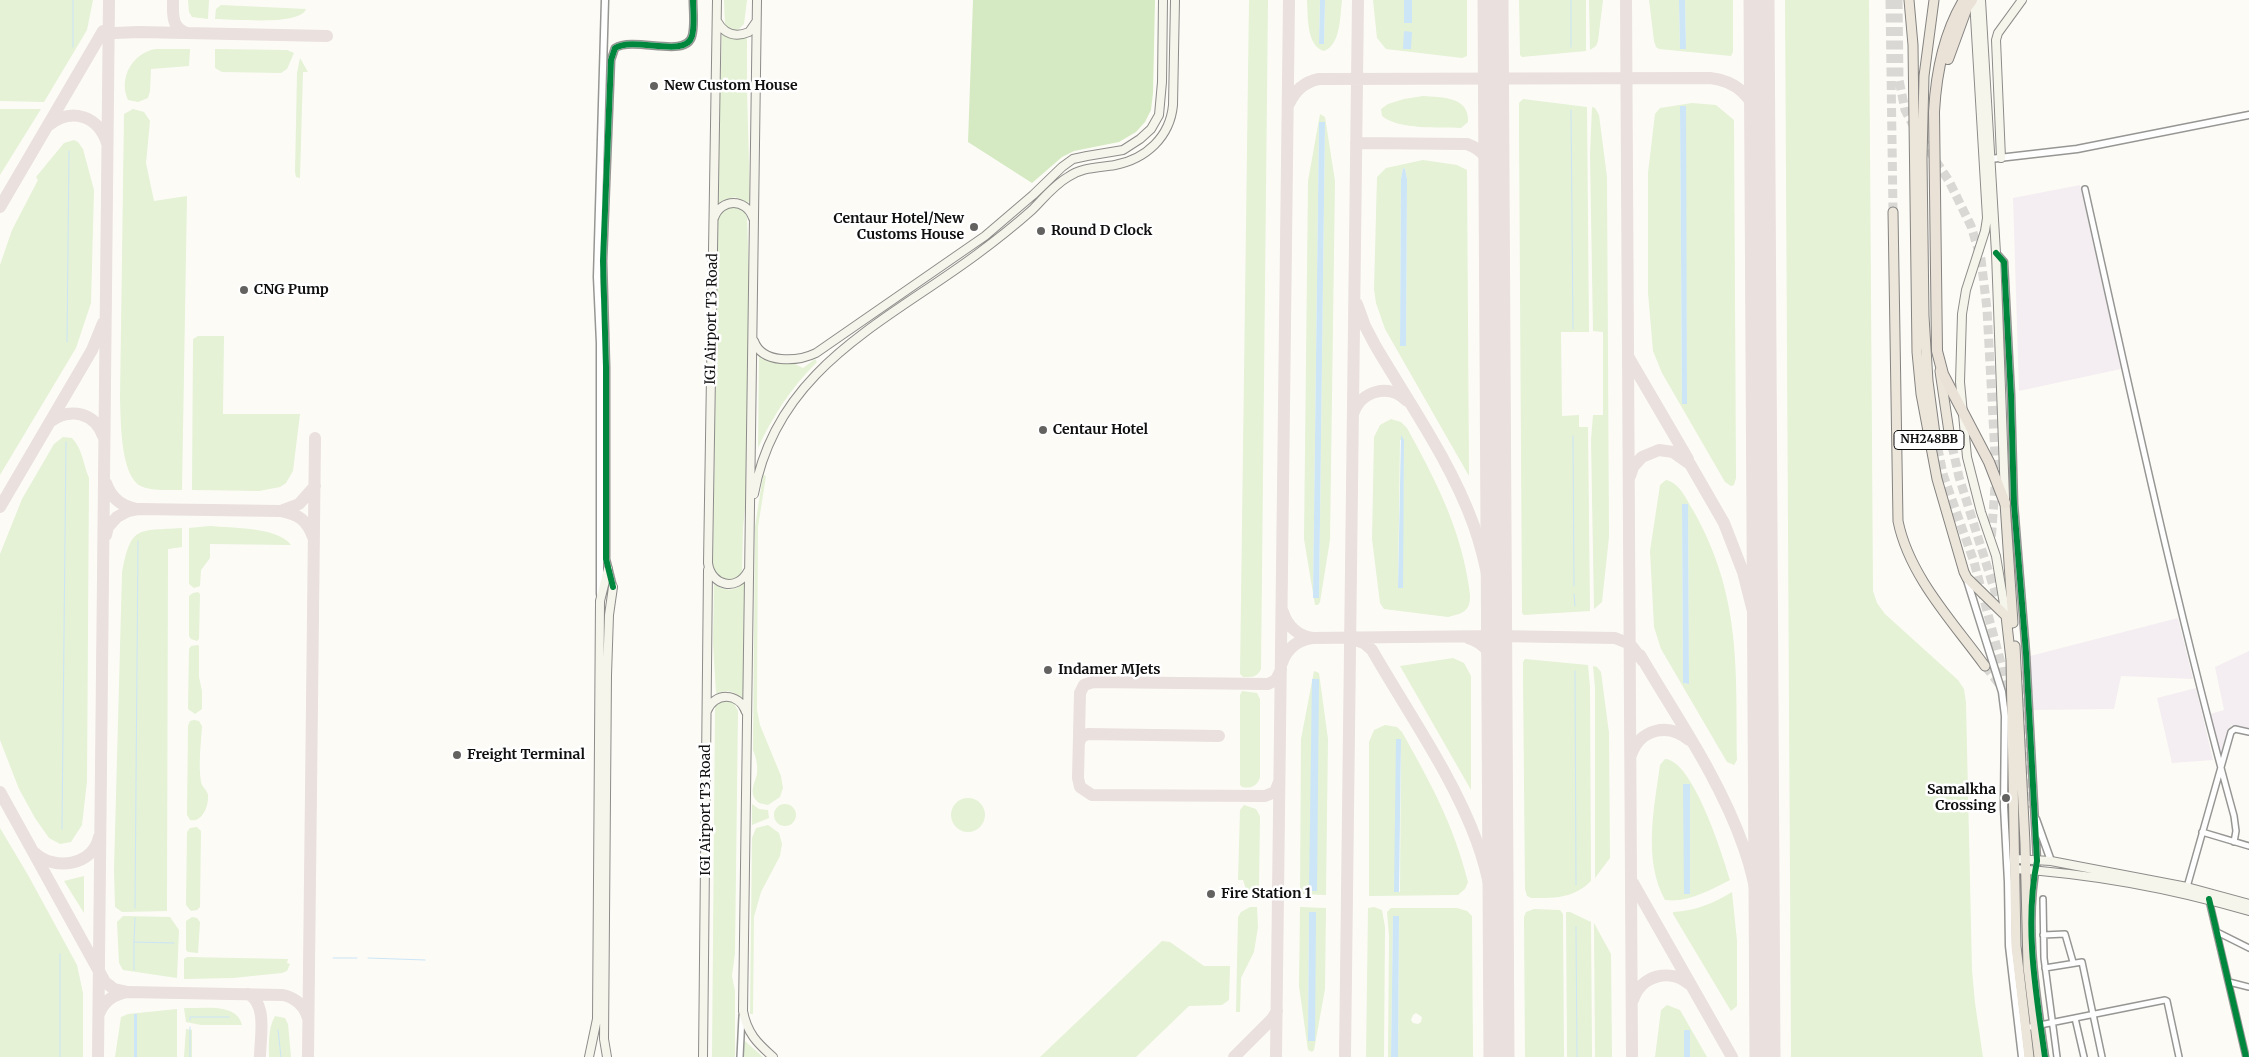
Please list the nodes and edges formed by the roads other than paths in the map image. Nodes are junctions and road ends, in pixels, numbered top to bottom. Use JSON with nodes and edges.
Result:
{"nodes":[{"id":1,"x":605,"y":0,"type":"edge"},
{"id":2,"x":693,"y":0,"type":"edge"},
{"id":3,"x":716,"y":0,"type":"edge"},
{"id":4,"x":757,"y":0,"type":"edge"},
{"id":5,"x":1163,"y":0,"type":"edge"},
{"id":6,"x":1175,"y":0,"type":"edge"},
{"id":7,"x":1909,"y":0,"type":"edge"},
{"id":8,"x":1934,"y":0,"type":"edge"},
{"id":9,"x":1964,"y":0,"type":"edge"},
{"id":10,"x":1973,"y":0,"type":"edge"},
{"id":11,"x":1981,"y":0,"type":"edge"},
{"id":12,"x":2022,"y":0,"type":"edge"},
{"id":13,"x":716,"y":14,"type":"junction"},
{"id":14,"x":757,"y":15,"type":"junction"},
{"id":15,"x":1934,"y":107,"type":"junction"},
{"id":16,"x":2249,"y":115,"type":"edge"},
{"id":17,"x":2001,"y":158,"type":"junction"},
{"id":18,"x":1990,"y":159,"type":"junction"},
{"id":19,"x":2085,"y":189,"type":"dead end"},
{"id":20,"x":1893,"y":212,"type":"tunnel mouth"},
{"id":21,"x":713,"y":222,"type":"junction"},
{"id":22,"x":754,"y":222,"type":"junction"},
{"id":23,"x":1996,"y":253,"type":"junction"},
{"id":24,"x":752,"y":336,"type":"junction"},
{"id":25,"x":1937,"y":351,"type":"junction"},
{"id":26,"x":1961,"y":411,"type":"junction"},
{"id":27,"x":2012,"y":424,"type":"junction"},
{"id":28,"x":2002,"y":426,"type":"junction"},
{"id":29,"x":1949,"y":432,"type":"tunnel mouth"},
{"id":30,"x":1935,"y":434,"type":"tunnel mouth"},
{"id":31,"x":2005,"y":503,"type":"junction"},
{"id":32,"x":750,"y":518,"type":"junction"},
{"id":33,"x":708,"y":563,"type":"junction"},
{"id":34,"x":749,"y":564,"type":"junction"},
{"id":35,"x":608,"y":568,"type":"junction"},
{"id":36,"x":1966,"y":575,"type":"junction"},
{"id":37,"x":613,"y":587,"type":"joint"},
{"id":38,"x":600,"y":601,"type":"junction"},
{"id":39,"x":2006,"y":616,"type":"junction"},
{"id":40,"x":1985,"y":666,"type":"tunnel mouth"},
{"id":41,"x":706,"y":716,"type":"junction"},
{"id":42,"x":747,"y":716,"type":"junction"},
{"id":43,"x":2249,"y":732,"type":"edge"},
{"id":44,"x":2221,"y":768,"type":"junction"},
{"id":45,"x":2033,"y":806,"type":"junction"},
{"id":46,"x":2202,"y":832,"type":"junction"},
{"id":47,"x":2234,"y":842,"type":"junction"},
{"id":48,"x":2249,"y":846,"type":"edge"},
{"id":49,"x":2015,"y":859,"type":"junction"},
{"id":50,"x":2025,"y":860,"type":"junction"},
{"id":51,"x":2037,"y":861,"type":"junction"},
{"id":52,"x":2051,"y":862,"type":"junction"},
{"id":53,"x":2015,"y":869,"type":"junction"},
{"id":54,"x":2025,"y":870,"type":"junction"},
{"id":55,"x":2035,"y":870,"type":"junction"},
{"id":56,"x":2187,"y":887,"type":"junction"},
{"id":57,"x":2212,"y":898,"type":"junction"},
{"id":58,"x":2043,"y":899,"type":"dead end"},
{"id":59,"x":2249,"y":904,"type":"edge"},
{"id":60,"x":2249,"y":910,"type":"edge"},
{"id":61,"x":2218,"y":932,"type":"junction"},
{"id":62,"x":2043,"y":935,"type":"junction"},
{"id":63,"x":2249,"y":948,"type":"edge"},
{"id":64,"x":2073,"y":962,"type":"junction"},
{"id":65,"x":2045,"y":968,"type":"junction"},
{"id":66,"x":2229,"y":982,"type":"junction"},
{"id":67,"x":2249,"y":988,"type":"edge"},
{"id":68,"x":743,"y":1011,"type":"junction"},
{"id":69,"x":2092,"y":1014,"type":"junction"},
{"id":70,"x":2075,"y":1018,"type":"junction"},
{"id":71,"x":2052,"y":1023,"type":"junction"},
{"id":72,"x":2033,"y":1027,"type":"junction"},
{"id":73,"x":703,"y":1054,"type":"edge"},
{"id":74,"x":589,"y":1057,"type":"edge"},
{"id":75,"x":607,"y":1057,"type":"edge"},
{"id":76,"x":697,"y":1057,"type":"edge"},
{"id":77,"x":740,"y":1057,"type":"edge"},
{"id":78,"x":773,"y":1057,"type":"edge"},
{"id":79,"x":2022,"y":1057,"type":"edge"},
{"id":80,"x":2029,"y":1057,"type":"edge"},
{"id":81,"x":2039,"y":1057,"type":"edge"},
{"id":82,"x":2044,"y":1057,"type":"edge"},
{"id":83,"x":2057,"y":1057,"type":"edge"},
{"id":84,"x":2084,"y":1057,"type":"edge"},
{"id":85,"x":2102,"y":1057,"type":"edge"},
{"id":86,"x":2179,"y":1057,"type":"edge"},
{"id":87,"x":2246,"y":1057,"type":"edge"}],
"edges":[{"from":1,"to":38,"type":"street"},
{"from":2,"to":35,"type":"street"},
{"from":3,"to":13,"type":"main road","name":"IGI Airport T3 Road"},
{"from":4,"to":14,"type":"main road"},
{"from":5,"to":24,"type":"main road"},
{"from":6,"to":32,"type":"main road"},
{"from":7,"to":36,"type":"highway","number":"NH248BB"},
{"from":8,"to":30,"type":"highway","number":"NH248BB"},
{"from":9,"to":15,"type":"highway"},
{"from":10,"to":15,"type":"highway"},
{"from":10,"to":26,"type":"main road"},
{"from":11,"to":18,"type":"main road"},
{"from":12,"to":17,"type":"main road"},
{"from":13,"to":14,"type":"main road"},
{"from":13,"to":21,"type":"main road","name":"IGI Airport T3 Road"},
{"from":14,"to":22,"type":"main road"},
{"from":15,"to":25,"type":"highway"},
{"from":16,"to":17,"type":"street"},
{"from":17,"to":18,"type":"street"},
{"from":18,"to":23,"type":"main road"},
{"from":19,"to":44,"type":"street"},
{"from":20,"to":40,"type":"highway"},
{"from":21,"to":22,"type":"main road"},
{"from":21,"to":33,"type":"main road","name":"IGI Airport T3 Road"},
{"from":22,"to":24,"type":"main road"},
{"from":23,"to":27,"type":"street"},
{"from":23,"to":28,"type":"main road"},
{"from":24,"to":32,"type":"main road"},
{"from":25,"to":26,"type":"highway"},
{"from":25,"to":29,"type":"highway","number":"NH248BB"},
{"from":26,"to":31,"type":"highway"},
{"from":26,"to":39,"type":"main road"},
{"from":27,"to":28,"type":"main road"},
{"from":27,"to":45,"type":"street"},
{"from":28,"to":31,"type":"main road"},
{"from":31,"to":50,"type":"highway"},
{"from":32,"to":34,"type":"main road"},
{"from":33,"to":34,"type":"main road"},
{"from":33,"to":41,"type":"main road","name":"IGI Airport T3 Road"},
{"from":34,"to":42,"type":"main road"},
{"from":35,"to":37,"type":"street"},
{"from":35,"to":38,"type":"main road"},
{"from":36,"to":39,"type":"highway","number":"NH248BB"},
{"from":36,"to":79,"type":"street"},
{"from":37,"to":75,"type":"main road"},
{"from":38,"to":74,"type":"main road"},
{"from":39,"to":49,"type":"highway"},
{"from":41,"to":42,"type":"main road"},
{"from":41,"to":73,"type":"main road","name":"IGI Airport T3 Road"},
{"from":42,"to":68,"type":"main road"},
{"from":43,"to":44,"type":"street"},
{"from":44,"to":46,"type":"street"},
{"from":44,"to":47,"type":"street"},
{"from":45,"to":51,"type":"street"},
{"from":45,"to":52,"type":"street"},
{"from":46,"to":47,"type":"street"},
{"from":46,"to":56,"type":"street"},
{"from":47,"to":48,"type":"street"},
{"from":49,"to":50,"type":"main road"},
{"from":49,"to":53,"type":"highway"},
{"from":50,"to":51,"type":"main road"},
{"from":50,"to":54,"type":"highway"},
{"from":51,"to":52,"type":"main road"},
{"from":51,"to":55,"type":"street"},
{"from":52,"to":56,"type":"main road"},
{"from":53,"to":54,"type":"main road"},
{"from":53,"to":72,"type":"highway"},
{"from":54,"to":55,"type":"main road"},
{"from":54,"to":72,"type":"highway"},
{"from":55,"to":57,"type":"main road"},
{"from":55,"to":72,"type":"street"},
{"from":56,"to":57,"type":"main road"},
{"from":57,"to":59,"type":"main road"},
{"from":57,"to":60,"type":"main road"},
{"from":57,"to":61,"type":"street"},
{"from":58,"to":62,"type":"street"},
{"from":61,"to":63,"type":"street"},
{"from":61,"to":66,"type":"street"},
{"from":62,"to":64,"type":"street"},
{"from":62,"to":65,"type":"street"},
{"from":64,"to":65,"type":"street"},
{"from":64,"to":69,"type":"street"},
{"from":65,"to":71,"type":"street"},
{"from":66,"to":67,"type":"street"},
{"from":66,"to":87,"type":"street"},
{"from":68,"to":77,"type":"street"},
{"from":68,"to":78,"type":"main road"},
{"from":69,"to":70,"type":"street"},
{"from":69,"to":85,"type":"street"},
{"from":69,"to":86,"type":"street"},
{"from":70,"to":71,"type":"street"},
{"from":70,"to":84,"type":"street"},
{"from":71,"to":72,"type":"street"},
{"from":71,"to":83,"type":"street"},
{"from":72,"to":80,"type":"highway"},
{"from":72,"to":81,"type":"highway"},
{"from":72,"to":82,"type":"street"},
{"from":73,"to":76,"type":"street"}]}
